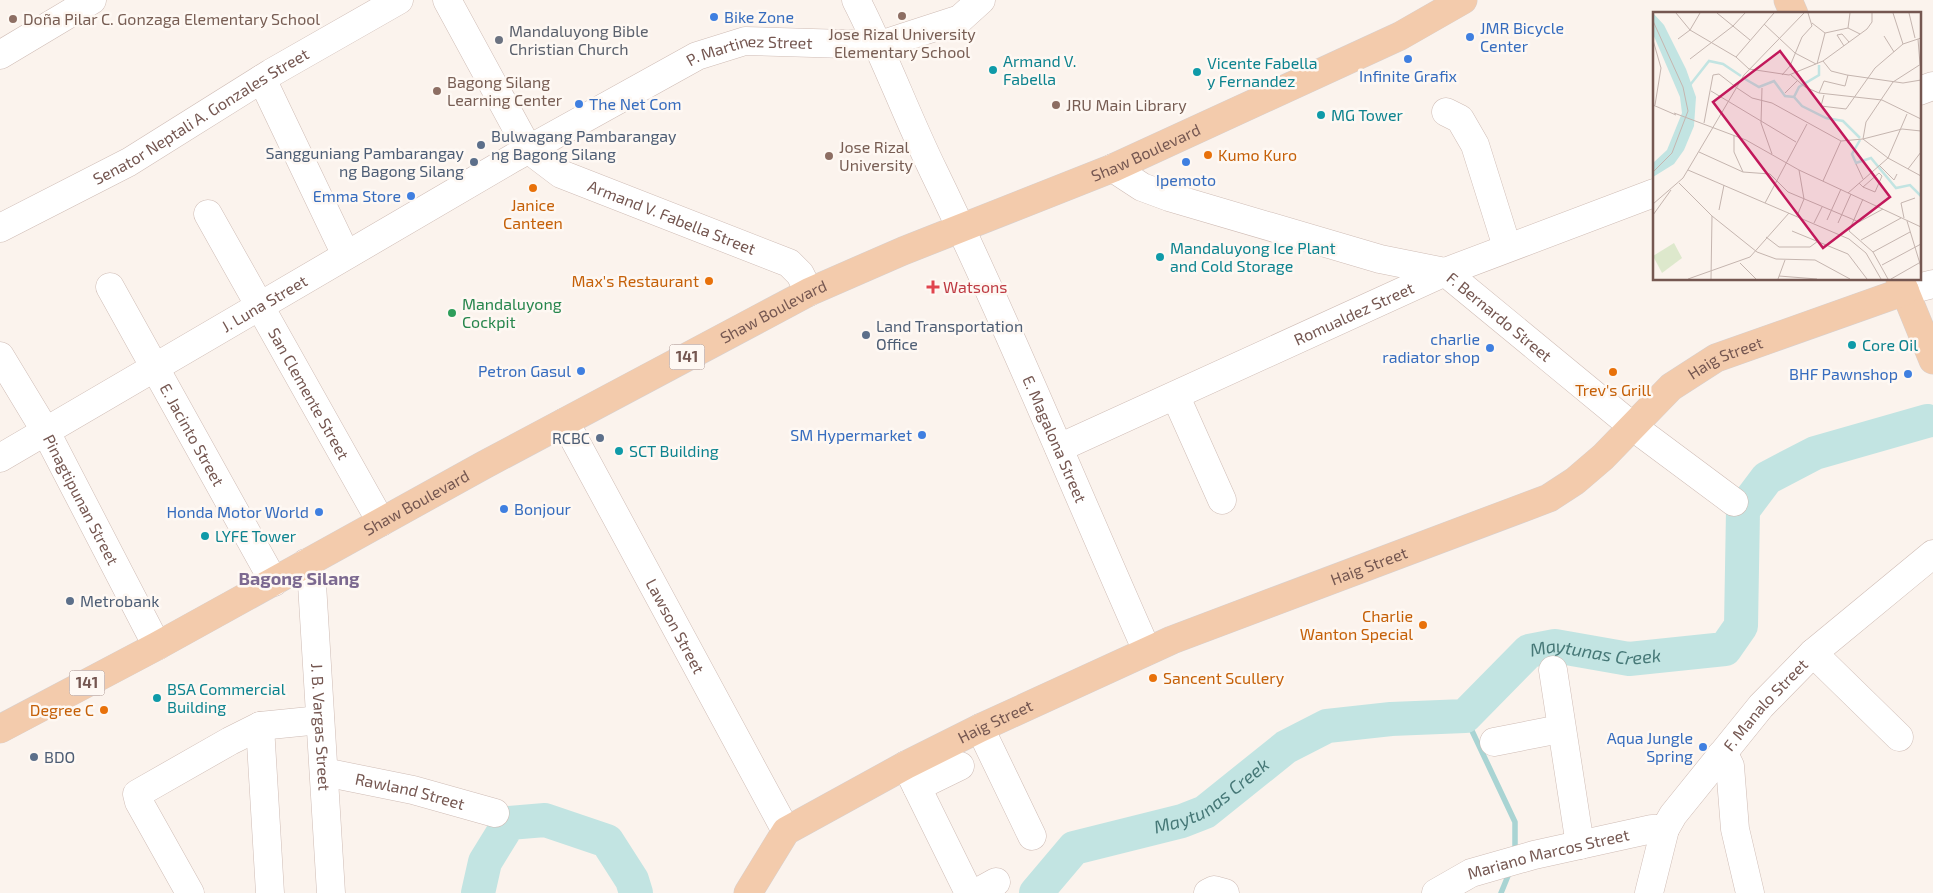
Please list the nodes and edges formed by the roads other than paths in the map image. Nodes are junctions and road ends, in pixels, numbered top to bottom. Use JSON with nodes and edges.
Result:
{"nodes":[{"id":1,"x":91,"y":0,"type":"edge"},
{"id":2,"x":399,"y":0,"type":"edge"},
{"id":3,"x":447,"y":0,"type":"edge"},
{"id":4,"x":856,"y":0,"type":"edge"},
{"id":5,"x":981,"y":0,"type":"edge"},
{"id":6,"x":1464,"y":0,"type":"edge"},
{"id":7,"x":1788,"y":0,"type":"edge"},
{"id":8,"x":1793,"y":12,"type":"edge"},
{"id":9,"x":880,"y":45,"type":"junction"},
{"id":10,"x":0,"y":55,"type":"edge"},
{"id":11,"x":262,"y":79,"type":"junction"},
{"id":12,"x":1933,"y":86,"type":"edge"},
{"id":13,"x":1920,"y":91,"type":"edge"},
{"id":14,"x":1446,"y":112,"type":"dead end"},
{"id":15,"x":528,"y":149,"type":"junction"},
{"id":16,"x":1113,"y":168,"type":"junction"},
{"id":17,"x":1653,"y":193,"type":"edge"},
{"id":18,"x":208,"y":214,"type":"dead end"},
{"id":19,"x":0,"y":228,"type":"edge"},
{"id":20,"x":960,"y":228,"type":"junction"},
{"id":21,"x":1507,"y":247,"type":"junction"},
{"id":22,"x":346,"y":255,"type":"junction"},
{"id":23,"x":1445,"y":272,"type":"junction"},
{"id":24,"x":1933,"y":284,"type":"edge"},
{"id":25,"x":1902,"y":285,"type":"edge"},
{"id":26,"x":110,"y":287,"type":"dead end"},
{"id":27,"x":808,"y":292,"type":"junction"},
{"id":28,"x":260,"y":306,"type":"junction"},
{"id":29,"x":0,"y":356,"type":"edge"},
{"id":30,"x":1933,"y":360,"type":"edge"},
{"id":31,"x":154,"y":368,"type":"junction"},
{"id":32,"x":1176,"y":397,"type":"junction"},
{"id":33,"x":565,"y":422,"type":"junction"},
{"id":34,"x":1632,"y":426,"type":"junction"},
{"id":35,"x":46,"y":432,"type":"junction"},
{"id":36,"x":1059,"y":448,"type":"junction"},
{"id":37,"x":0,"y":458,"type":"edge"},
{"id":38,"x":1222,"y":500,"type":"dead end"},
{"id":39,"x":1734,"y":502,"type":"dead end"},
{"id":40,"x":381,"y":522,"type":"junction"},
{"id":41,"x":1933,"y":554,"type":"edge"},
{"id":42,"x":306,"y":563,"type":"junction"},
{"id":43,"x":274,"y":582,"type":"junction"},
{"id":44,"x":157,"y":646,"type":"junction"},
{"id":45,"x":1148,"y":651,"type":"junction"},
{"id":46,"x":1813,"y":653,"type":"junction"},
{"id":47,"x":1553,"y":670,"type":"dead end"},
{"id":48,"x":320,"y":720,"type":"junction"},
{"id":49,"x":260,"y":726,"type":"junction"},
{"id":50,"x":980,"y":728,"type":"junction"},
{"id":51,"x":0,"y":729,"type":"edge"},
{"id":52,"x":1560,"y":729,"type":"junction"},
{"id":53,"x":1899,"y":737,"type":"dead end"},
{"id":54,"x":1494,"y":742,"type":"dead end"},
{"id":55,"x":1721,"y":755,"type":"junction"},
{"id":56,"x":960,"y":766,"type":"dead end"},
{"id":57,"x":324,"y":772,"type":"junction"},
{"id":58,"x":911,"y":776,"type":"junction"},
{"id":59,"x":495,"y":813,"type":"dead end"},
{"id":60,"x":1665,"y":829,"type":"junction"},
{"id":61,"x":786,"y":832,"type":"junction"},
{"id":62,"x":1032,"y":836,"type":"dead end"},
{"id":63,"x":1580,"y":845,"type":"junction"},
{"id":64,"x":190,"y":893,"type":"edge"},
{"id":65,"x":270,"y":893,"type":"edge"},
{"id":66,"x":331,"y":893,"type":"edge"},
{"id":67,"x":748,"y":893,"type":"edge"},
{"id":68,"x":969,"y":893,"type":"edge"},
{"id":69,"x":1208,"y":893,"type":"edge"},
{"id":70,"x":1225,"y":893,"type":"edge"},
{"id":71,"x":1436,"y":893,"type":"edge"},
{"id":72,"x":1650,"y":893,"type":"edge"},
{"id":73,"x":1750,"y":893,"type":"edge"}],
"edges":[{"from":1,"to":10,"type":"street"},
{"from":2,"to":11,"type":"street","name":"Senator Neptali A. Gonzales Street"},
{"from":3,"to":15,"type":"street"},
{"from":4,"to":9,"type":"street","name":"E. Magalona Street"},
{"from":5,"to":9,"type":"street","name":"P. Martinez Street"},
{"from":6,"to":16,"type":"main road","name":"Shaw Boulevard","number":"141"},
{"from":7,"to":8,"type":"main road"},
{"from":9,"to":15,"type":"street","name":"P. Martinez Street"},
{"from":9,"to":20,"type":"street","name":"E. Magalona Street"},
{"from":11,"to":19,"type":"street","name":"Senator Neptali A. Gonzales Street"},
{"from":11,"to":22,"type":"street"},
{"from":12,"to":13,"type":"street"},
{"from":14,"to":21,"type":"street"},
{"from":15,"to":22,"type":"street","name":"J. Luna Street"},
{"from":15,"to":27,"type":"street","name":"Armand V. Fabella Street"},
{"from":16,"to":20,"type":"main road","name":"Shaw Boulevard","number":"141"},
{"from":16,"to":23,"type":"street","name":"F. Bernardo Street"},
{"from":17,"to":21,"type":"street","name":"Romualdez Street"},
{"from":18,"to":28,"type":"street","name":"San Clemente Street"},
{"from":20,"to":27,"type":"main road","name":"Shaw Boulevard","number":"141"},
{"from":20,"to":36,"type":"street","name":"E. Magalona Street"},
{"from":21,"to":23,"type":"street","name":"Romualdez Street"},
{"from":22,"to":28,"type":"street","name":"J. Luna Street"},
{"from":23,"to":32,"type":"street","name":"Romualdez Street"},
{"from":23,"to":34,"type":"street","name":"F. Bernardo Street"},
{"from":24,"to":25,"type":"street","name":"Haig Street"},
{"from":25,"to":30,"type":"main road"},
{"from":25,"to":34,"type":"main road","name":"Haig Street"},
{"from":26,"to":31,"type":"street","name":"E. Jacinto Street"},
{"from":27,"to":33,"type":"main road","name":"Shaw Boulevard","number":"141"},
{"from":28,"to":31,"type":"street","name":"J. Luna Street"},
{"from":28,"to":40,"type":"street","name":"San Clemente Street"},
{"from":29,"to":35,"type":"street","name":"Pinagtipunan Street"},
{"from":31,"to":35,"type":"street","name":"J. Luna Street"},
{"from":31,"to":43,"type":"street","name":"E. Jacinto Street"},
{"from":32,"to":36,"type":"street","name":"Romualdez Street"},
{"from":32,"to":38,"type":"street"},
{"from":33,"to":40,"type":"main road","name":"Shaw Boulevard","number":"141"},
{"from":33,"to":61,"type":"street","name":"Lawson Street"},
{"from":34,"to":39,"type":"street","name":"F. Bernardo Street"},
{"from":34,"to":45,"type":"main road","name":"Haig Street"},
{"from":35,"to":37,"type":"street","name":"J. Luna Street"},
{"from":35,"to":44,"type":"street","name":"Pinagtipunan Street"},
{"from":36,"to":45,"type":"street","name":"E. Magalona Street"},
{"from":40,"to":42,"type":"main road","name":"Shaw Boulevard","number":"141"},
{"from":41,"to":46,"type":"street","name":"F. Manalo Street"},
{"from":42,"to":43,"type":"main road","name":"Shaw Boulevard","number":"141"},
{"from":42,"to":48,"type":"street","name":"J. B. Vargas Street"},
{"from":43,"to":44,"type":"main road","name":"Shaw Boulevard","number":"141"},
{"from":44,"to":51,"type":"main road","name":"Shaw Boulevard","number":"141"},
{"from":45,"to":50,"type":"main road","name":"Haig Street"},
{"from":46,"to":53,"type":"street"},
{"from":46,"to":55,"type":"street","name":"F. Manalo Street"},
{"from":47,"to":52,"type":"street"},
{"from":48,"to":49,"type":"street"},
{"from":48,"to":57,"type":"street","name":"J. B. Vargas Street"},
{"from":49,"to":64,"type":"street"},
{"from":49,"to":65,"type":"street"},
{"from":50,"to":58,"type":"main road","name":"Haig Street"},
{"from":50,"to":62,"type":"street"},
{"from":52,"to":54,"type":"street"},
{"from":52,"to":63,"type":"street"},
{"from":55,"to":60,"type":"street","name":"F. Manalo Street"},
{"from":55,"to":73,"type":"street"},
{"from":56,"to":58,"type":"street"},
{"from":57,"to":59,"type":"street","name":"Rawland Street"},
{"from":57,"to":66,"type":"street","name":"J. B. Vargas Street"},
{"from":58,"to":61,"type":"main road","name":"Haig Street"},
{"from":58,"to":68,"type":"street"},
{"from":60,"to":63,"type":"street","name":"Mariano Marcos Street"},
{"from":60,"to":72,"type":"street","name":"F. Manalo Street"},
{"from":61,"to":67,"type":"main road"},
{"from":63,"to":71,"type":"street","name":"Mariano Marcos Street"},
{"from":69,"to":70,"type":"street"}]}
